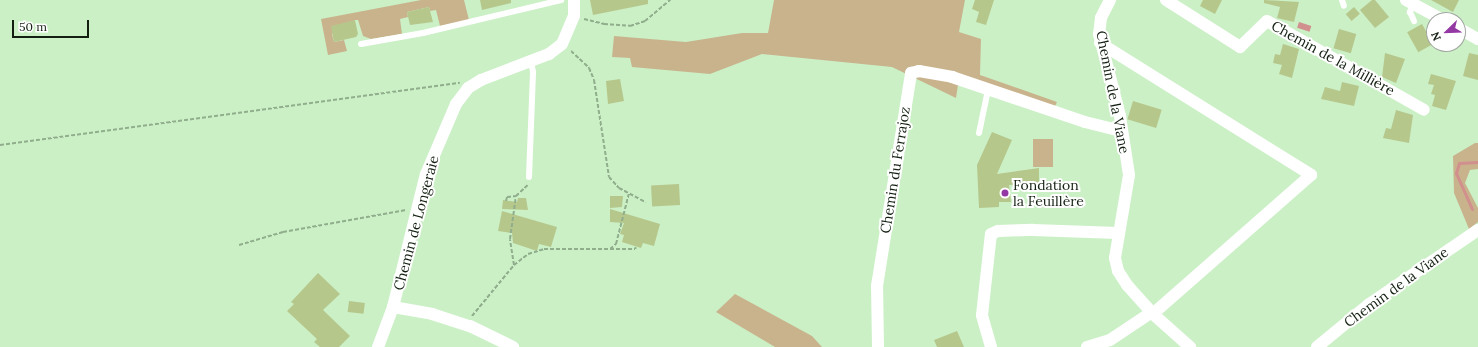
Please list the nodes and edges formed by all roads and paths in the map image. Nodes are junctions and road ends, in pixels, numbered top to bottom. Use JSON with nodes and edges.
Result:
{"nodes":[{"id":1,"x":561,"y":0,"type":"edge"},
{"id":2,"x":574,"y":0,"type":"edge"},
{"id":3,"x":670,"y":0,"type":"edge"},
{"id":4,"x":1110,"y":0,"type":"edge"},
{"id":5,"x":1166,"y":0,"type":"edge"},
{"id":6,"x":1409,"y":2,"type":"edge"},
{"id":7,"x":1428,"y":12,"type":"edge"},
{"id":8,"x":574,"y":16,"type":"junction"},
{"id":9,"x":1414,"y":21,"type":"dead end"},
{"id":10,"x":1466,"y":32,"type":"edge"},
{"id":11,"x":1478,"y":39,"type":"edge"},
{"id":12,"x":1100,"y":43,"type":"junction"},
{"id":13,"x":361,"y":44,"type":"dead end"},
{"id":14,"x":562,"y":44,"type":"junction"},
{"id":15,"x":531,"y":61,"type":"junction"},
{"id":16,"x":468,"y":88,"type":"junction"},
{"id":17,"x":988,"y":90,"type":"junction"},
{"id":18,"x":1424,"y":110,"type":"dead end"},
{"id":19,"x":1122,"y":131,"type":"junction"},
{"id":20,"x":979,"y":132,"type":"dead end"},
{"id":21,"x":0,"y":145,"type":"edge"},
{"id":22,"x":529,"y":177,"type":"joint"},
{"id":23,"x":629,"y":193,"type":"junction"},
{"id":24,"x":516,"y":196,"type":"junction"},
{"id":25,"x":506,"y":201,"type":"dead end"},
{"id":26,"x":645,"y":202,"type":"dead end"},
{"id":27,"x":417,"y":208,"type":"junction"},
{"id":28,"x":1478,"y":230,"type":"edge"},
{"id":29,"x":1118,"y":232,"type":"junction"},
{"id":30,"x":239,"y":245,"type":"dead end"},
{"id":31,"x":636,"y":247,"type":"dead end"},
{"id":32,"x":609,"y":249,"type":"junction"},
{"id":33,"x":514,"y":265,"type":"junction"},
{"id":34,"x":393,"y":306,"type":"junction"},
{"id":35,"x":1152,"y":313,"type":"junction"},
{"id":36,"x":465,"y":324,"type":"junction"},
{"id":37,"x":378,"y":347,"type":"edge"},
{"id":38,"x":513,"y":347,"type":"edge"},
{"id":39,"x":878,"y":347,"type":"edge"},
{"id":40,"x":991,"y":347,"type":"edge"},
{"id":41,"x":1087,"y":347,"type":"edge"},
{"id":42,"x":1190,"y":347,"type":"edge"},
{"id":43,"x":1317,"y":347,"type":"edge"}],
"edges":[{"from":1,"to":13,"type":"lane"},
{"from":2,"to":8,"type":"street"},
{"from":3,"to":8,"type":"path"},
{"from":4,"to":12,"type":"street","name":"Chemin de la Viane"},
{"from":5,"to":18,"type":"street","name":"Chemin de la Millière"},
{"from":6,"to":7,"type":"street"},
{"from":6,"to":9,"type":"lane"},
{"from":8,"to":14,"type":"street"},
{"from":10,"to":11,"type":"street"},
{"from":12,"to":19,"type":"street","name":"Chemin de la Viane"},
{"from":12,"to":35,"type":"street"},
{"from":14,"to":15,"type":"street","name":"Chemin de Longeraie"},
{"from":14,"to":23,"type":"path"},
{"from":15,"to":16,"type":"street","name":"Chemin de Longeraie"},
{"from":15,"to":22,"type":"lane"},
{"from":16,"to":21,"type":"path"},
{"from":16,"to":27,"type":"street","name":"Chemin de Longeraie"},
{"from":17,"to":19,"type":"street"},
{"from":17,"to":20,"type":"lane"},
{"from":17,"to":39,"type":"street","name":"Chemin du Ferrajoz"},
{"from":19,"to":29,"type":"street","name":"Chemin de la Viane"},
{"from":22,"to":24,"type":"path"},
{"from":23,"to":26,"type":"path"},
{"from":23,"to":32,"type":"path"},
{"from":24,"to":25,"type":"path"},
{"from":24,"to":33,"type":"path"},
{"from":27,"to":30,"type":"path"},
{"from":27,"to":34,"type":"street","name":"Chemin de Longeraie"},
{"from":28,"to":43,"type":"street","name":"Chemin de la Viane"},
{"from":29,"to":35,"type":"street","name":"Chemin de la Viane"},
{"from":29,"to":40,"type":"street"},
{"from":31,"to":32,"type":"path"},
{"from":32,"to":33,"type":"path"},
{"from":33,"to":36,"type":"path"},
{"from":34,"to":36,"type":"street"},
{"from":34,"to":37,"type":"street","name":"Chemin de Longeraie"},
{"from":35,"to":41,"type":"street"},
{"from":35,"to":42,"type":"street","name":"Chemin de la Viane"},
{"from":36,"to":38,"type":"street"}]}
